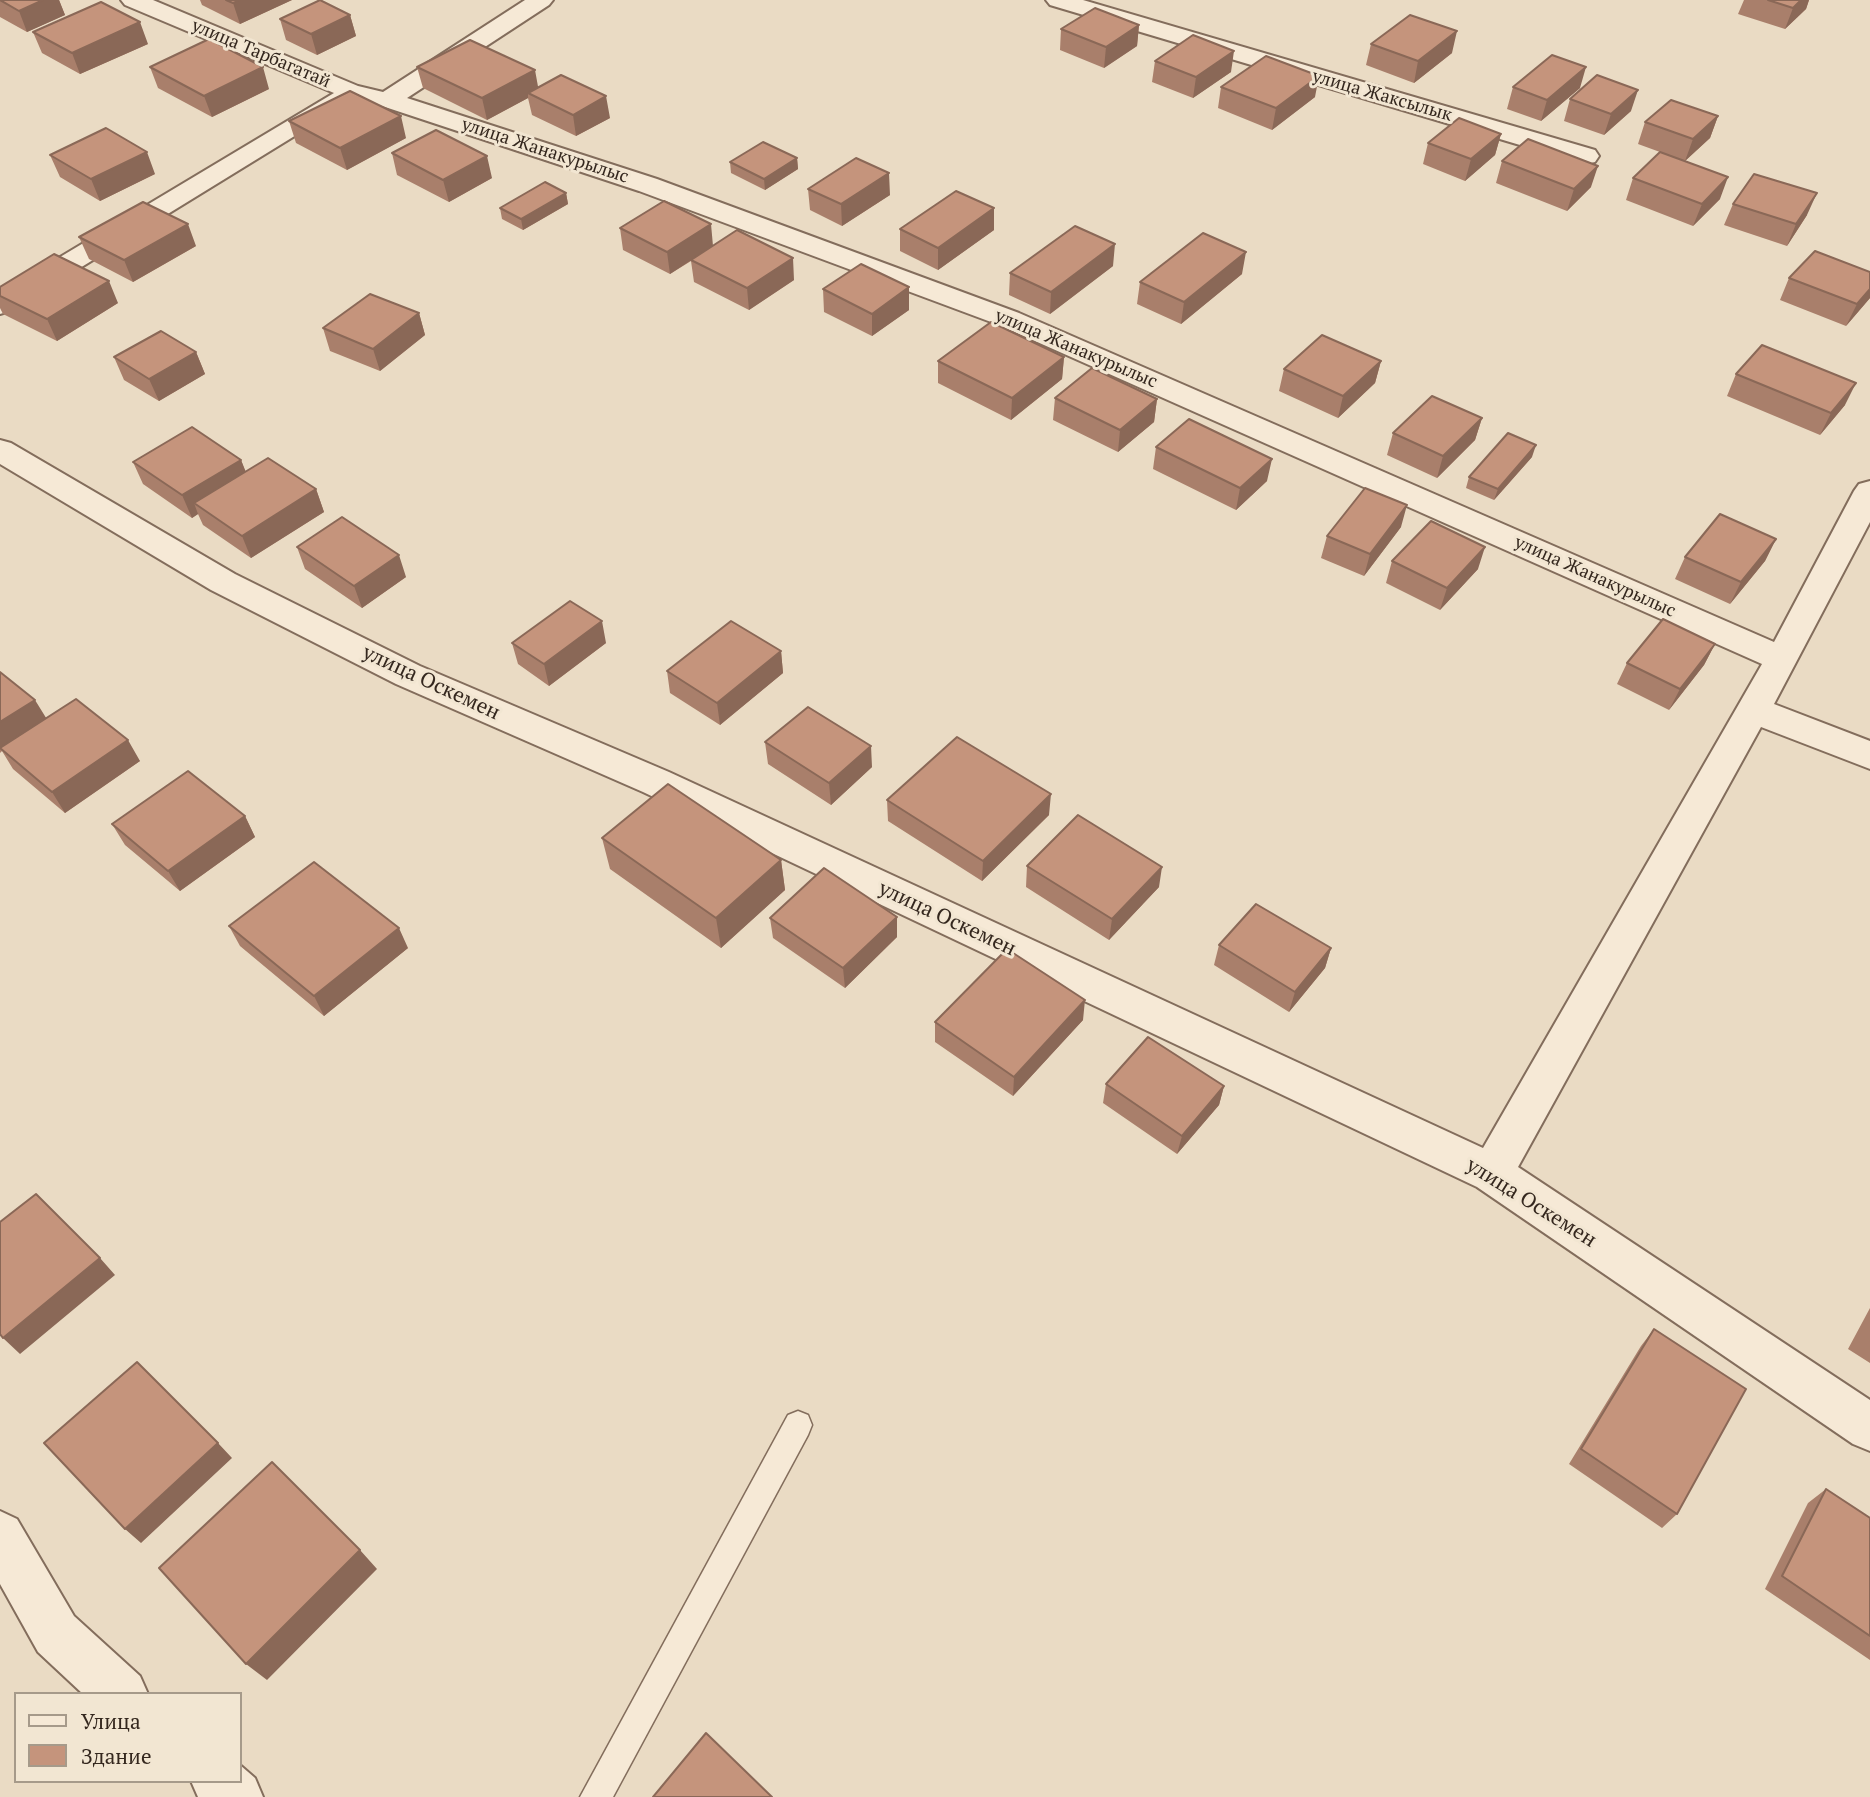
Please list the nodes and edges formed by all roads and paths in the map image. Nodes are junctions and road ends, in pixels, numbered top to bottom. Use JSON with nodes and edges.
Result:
{"nodes":[{"id":1,"x":133,"y":0,"type":"edge"},
{"id":2,"x":541,"y":0,"type":"edge"},
{"id":3,"x":1058,"y":0,"type":"edge"},
{"id":4,"x":350,"y":92,"type":"junction"},
{"id":5,"x":387,"y":100,"type":"junction"},
{"id":6,"x":1586,"y":156,"type":"dead end"},
{"id":7,"x":0,"y":305,"type":"edge"},
{"id":8,"x":0,"y":450,"type":"edge"},
{"id":9,"x":1870,"y":491,"type":"edge"},
{"id":10,"x":1782,"y":659,"type":"junction"},
{"id":11,"x":1753,"y":710,"type":"junction"},
{"id":12,"x":1870,"y":755,"type":"edge"},
{"id":13,"x":1492,"y":1173,"type":"junction"},
{"id":14,"x":798,"y":1425,"type":"dead end"},
{"id":15,"x":1870,"y":1428,"type":"edge"},
{"id":16,"x":0,"y":1536,"type":"edge"},
{"id":17,"x":120,"y":1692,"type":"edge"},
{"id":18,"x":220,"y":1783,"type":"edge"},
{"id":19,"x":236,"y":1797,"type":"edge"},
{"id":20,"x":596,"y":1797,"type":"edge"}],
"edges":[{"from":1,"to":4,"type":"street","name":"улица Тарбагатай"},
{"from":2,"to":5,"type":"street"},
{"from":3,"to":6,"type":"street","name":"улица Жаксылык"},
{"from":4,"to":5,"type":"street","name":"улица Жанакурылыс"},
{"from":4,"to":7,"type":"street"},
{"from":5,"to":10,"type":"street","name":"улица Жанакурылыс"},
{"from":8,"to":13,"type":"street","name":"улица Оскемен"},
{"from":9,"to":10,"type":"street"},
{"from":10,"to":11,"type":"street"},
{"from":11,"to":12,"type":"street"},
{"from":11,"to":13,"type":"street"},
{"from":13,"to":15,"type":"street","name":"улица Оскемен"},
{"from":14,"to":20,"type":"lane"},
{"from":16,"to":17,"type":"street"},
{"from":18,"to":19,"type":"street"}]}
